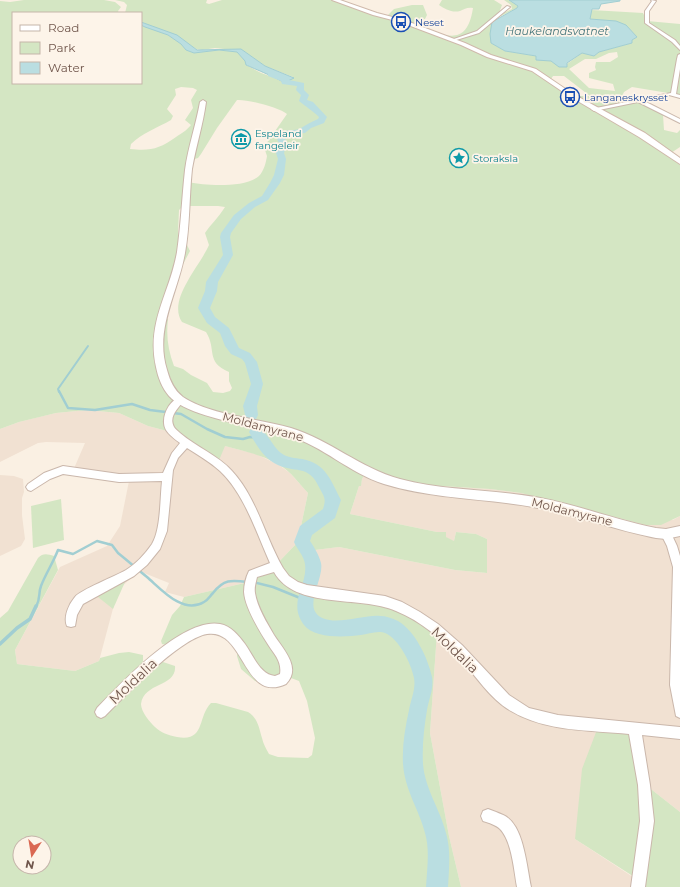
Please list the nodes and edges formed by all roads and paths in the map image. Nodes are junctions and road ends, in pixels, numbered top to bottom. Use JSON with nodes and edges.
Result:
{"nodes":[{"id":1,"x":335,"y":0,"type":"edge"},
{"id":2,"x":653,"y":0,"type":"edge"},
{"id":3,"x":508,"y":7,"type":"dead end"},
{"id":4,"x":453,"y":40,"type":"junction"},
{"id":5,"x":680,"y":50,"type":"edge"},
{"id":6,"x":680,"y":55,"type":"edge"},
{"id":7,"x":673,"y":95,"type":"junction"},
{"id":8,"x":680,"y":97,"type":"edge"},
{"id":9,"x":639,"y":100,"type":"junction"},
{"id":10,"x":203,"y":102,"type":"dead end"},
{"id":11,"x":594,"y":109,"type":"junction"},
{"id":12,"x":680,"y":121,"type":"edge"},
{"id":13,"x":678,"y":159,"type":"edge"},
{"id":14,"x":180,"y":400,"type":"junction"},
{"id":15,"x":186,"y":443,"type":"junction"},
{"id":16,"x":166,"y":477,"type":"junction"},
{"id":17,"x":32,"y":487,"type":"dead end"},
{"id":18,"x":680,"y":531,"type":"edge"},
{"id":19,"x":666,"y":534,"type":"junction"},
{"id":20,"x":276,"y":566,"type":"junction"},
{"id":21,"x":71,"y":622,"type":"dead end"},
{"id":22,"x":101,"y":712,"type":"dead end"},
{"id":23,"x":680,"y":712,"type":"edge"},
{"id":24,"x":634,"y":728,"type":"junction"},
{"id":25,"x":680,"y":733,"type":"edge"},
{"id":26,"x":488,"y":816,"type":"dead end"},
{"id":27,"x":524,"y":887,"type":"edge"},
{"id":28,"x":638,"y":887,"type":"edge"}],
"edges":[{"from":1,"to":4,"type":"main road"},
{"from":2,"to":5,"type":"street"},
{"from":3,"to":4,"type":"street"},
{"from":4,"to":11,"type":"main road"},
{"from":6,"to":7,"type":"street"},
{"from":7,"to":8,"type":"street"},
{"from":7,"to":9,"type":"street"},
{"from":9,"to":11,"type":"street"},
{"from":9,"to":12,"type":"street"},
{"from":10,"to":14,"type":"street","name":"Moldamyrane"},
{"from":11,"to":13,"type":"main road"},
{"from":14,"to":15,"type":"street","name":"Moldalia"},
{"from":14,"to":19,"type":"street","name":"Moldamyrane"},
{"from":15,"to":16,"type":"street"},
{"from":15,"to":20,"type":"street","name":"Moldalia"},
{"from":16,"to":17,"type":"street"},
{"from":16,"to":21,"type":"street"},
{"from":18,"to":19,"type":"street"},
{"from":19,"to":23,"type":"street"},
{"from":20,"to":22,"type":"street","name":"Moldalia"},
{"from":20,"to":24,"type":"street","name":"Moldalia"},
{"from":24,"to":25,"type":"street","name":"Moldalia"},
{"from":24,"to":28,"type":"street"},
{"from":26,"to":27,"type":"street"}]}
